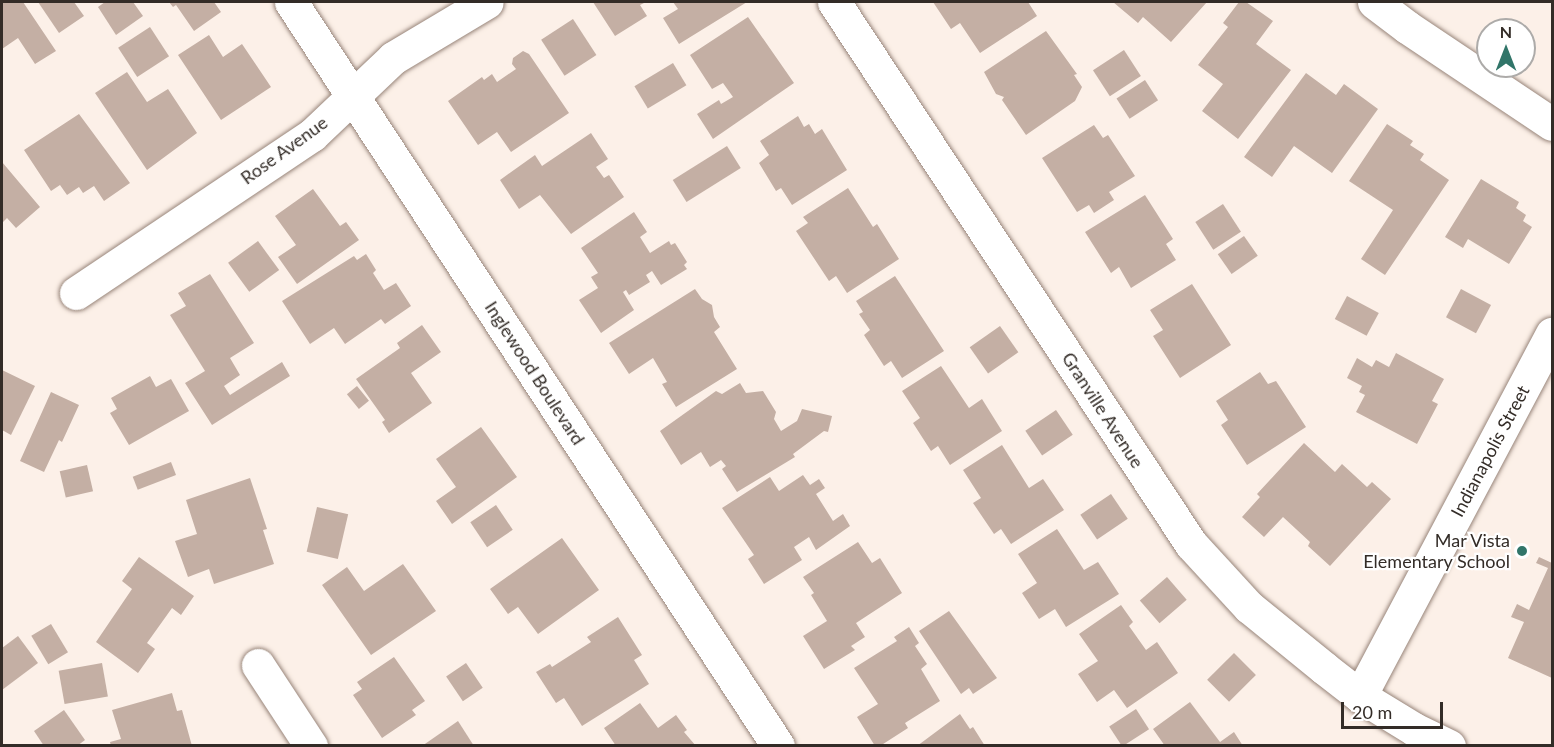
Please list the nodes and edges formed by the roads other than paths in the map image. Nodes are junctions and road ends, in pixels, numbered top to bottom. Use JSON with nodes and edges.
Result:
{"nodes":[{"id":1,"x":291,"y":2,"type":"edge"},
{"id":2,"x":487,"y":2,"type":"edge"},
{"id":3,"x":834,"y":2,"type":"edge"},
{"id":4,"x":1374,"y":2,"type":"edge"},
{"id":5,"x":354,"y":96,"type":"junction"},
{"id":6,"x":1552,"y":124,"type":"edge"},
{"id":7,"x":76,"y":293,"type":"dead end"},
{"id":8,"x":1552,"y":334,"type":"edge"},
{"id":9,"x":258,"y":665,"type":"dead end"},
{"id":10,"x":1360,"y":696,"type":"junction"},
{"id":11,"x":311,"y":746,"type":"edge"},
{"id":12,"x":778,"y":746,"type":"edge"},
{"id":13,"x":1449,"y":746,"type":"edge"}],
"edges":[{"from":1,"to":5,"type":"street","name":"Inglewood Boulevard"},
{"from":2,"to":5,"type":"street","name":"Rose Avenue"},
{"from":3,"to":10,"type":"street","name":"Granville Avenue"},
{"from":4,"to":6,"type":"street"},
{"from":5,"to":7,"type":"street","name":"Rose Avenue"},
{"from":5,"to":12,"type":"street","name":"Inglewood Boulevard"},
{"from":8,"to":10,"type":"street","name":"Indianapolis Street"},
{"from":9,"to":11,"type":"street"},
{"from":10,"to":13,"type":"street","name":"Granville Avenue"}]}
